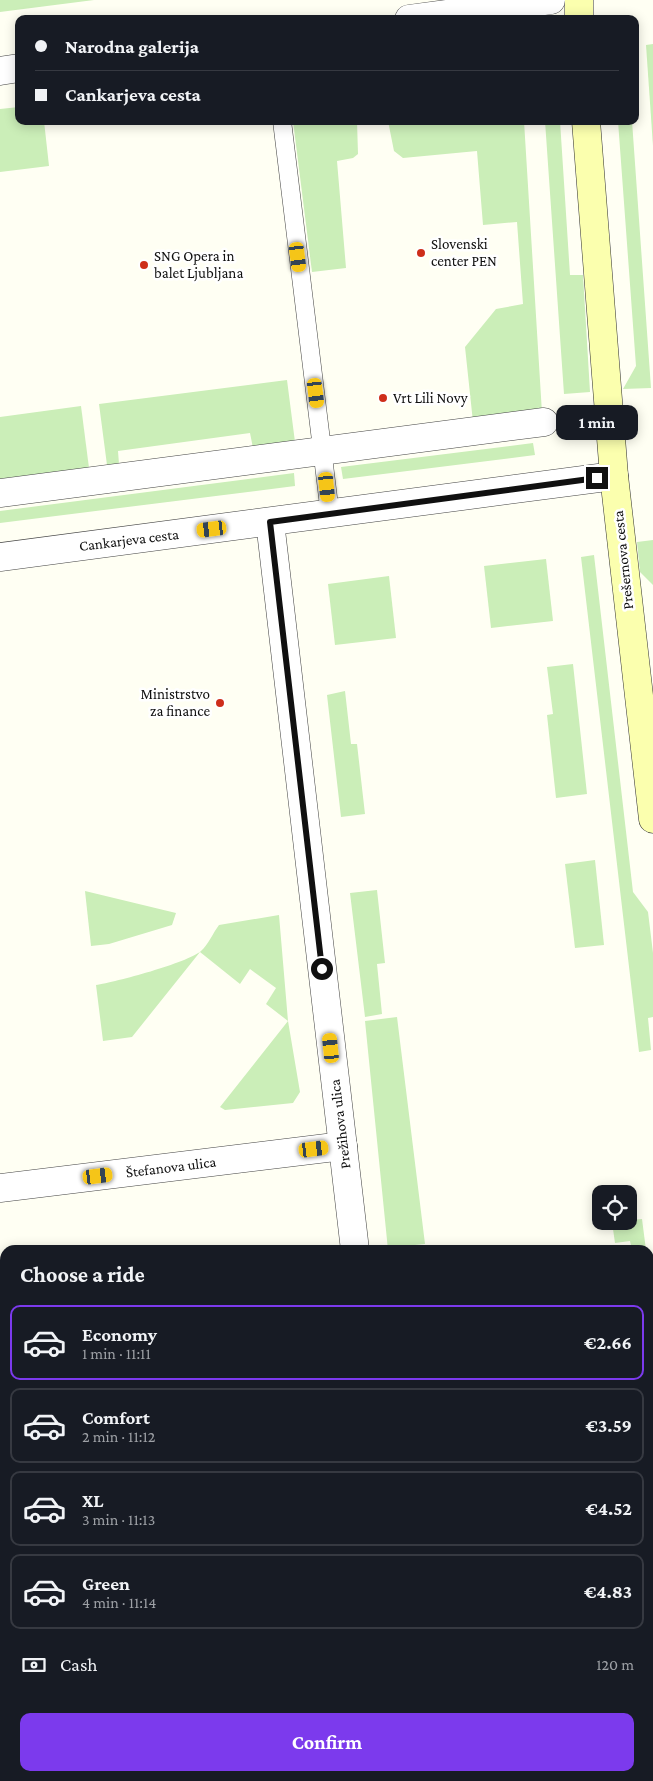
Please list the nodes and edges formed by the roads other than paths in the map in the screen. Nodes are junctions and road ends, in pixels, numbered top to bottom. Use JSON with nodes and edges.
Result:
{"nodes":[{"id":1,"x":552,"y":0,"type":"edge"},
{"id":2,"x":579,"y":0,"type":"edge"},
{"id":3,"x":440,"y":15,"type":"edge"},
{"id":4,"x":579,"y":15,"type":"edge"},
{"id":5,"x":15,"y":69,"type":"edge"},
{"id":6,"x":0,"y":71,"type":"edge"},
{"id":7,"x":282,"y":125,"type":"edge"},
{"id":8,"x":586,"y":125,"type":"edge"},
{"id":9,"x":544,"y":422,"type":"dead end"},
{"id":10,"x":323,"y":451,"type":"junction"},
{"id":11,"x":614,"y":476,"type":"junction"},
{"id":12,"x":0,"y":493,"type":"edge"},
{"id":13,"x":330,"y":514,"type":"junction"},
{"id":14,"x":270,"y":522,"type":"junction"},
{"id":15,"x":0,"y":557,"type":"edge"},
{"id":16,"x":653,"y":819,"type":"edge"},
{"id":17,"x":343,"y":1146,"type":"junction"},
{"id":18,"x":0,"y":1188,"type":"edge"},
{"id":19,"x":354,"y":1245,"type":"edge"}],
"edges":[{"from":1,"to":3,"type":"street"},
{"from":2,"to":4,"type":"main road"},
{"from":5,"to":6,"type":"street"},
{"from":7,"to":10,"type":"lane"},
{"from":8,"to":11,"type":"main road","name":"Prešernova cesta"},
{"from":9,"to":10,"type":"street"},
{"from":10,"to":12,"type":"street"},
{"from":10,"to":13,"type":"lane"},
{"from":11,"to":13,"type":"street","name":"Cankarjeva cesta"},
{"from":11,"to":16,"type":"main road","name":"Prešernova cesta"},
{"from":13,"to":14,"type":"street","name":"Cankarjeva cesta"},
{"from":14,"to":15,"type":"street","name":"Cankarjeva cesta"},
{"from":14,"to":17,"type":"street","name":"Prežihova ulica"},
{"from":17,"to":18,"type":"street","name":"Štefanova ulica"},
{"from":17,"to":19,"type":"street","name":"Prežihova ulica"}]}
